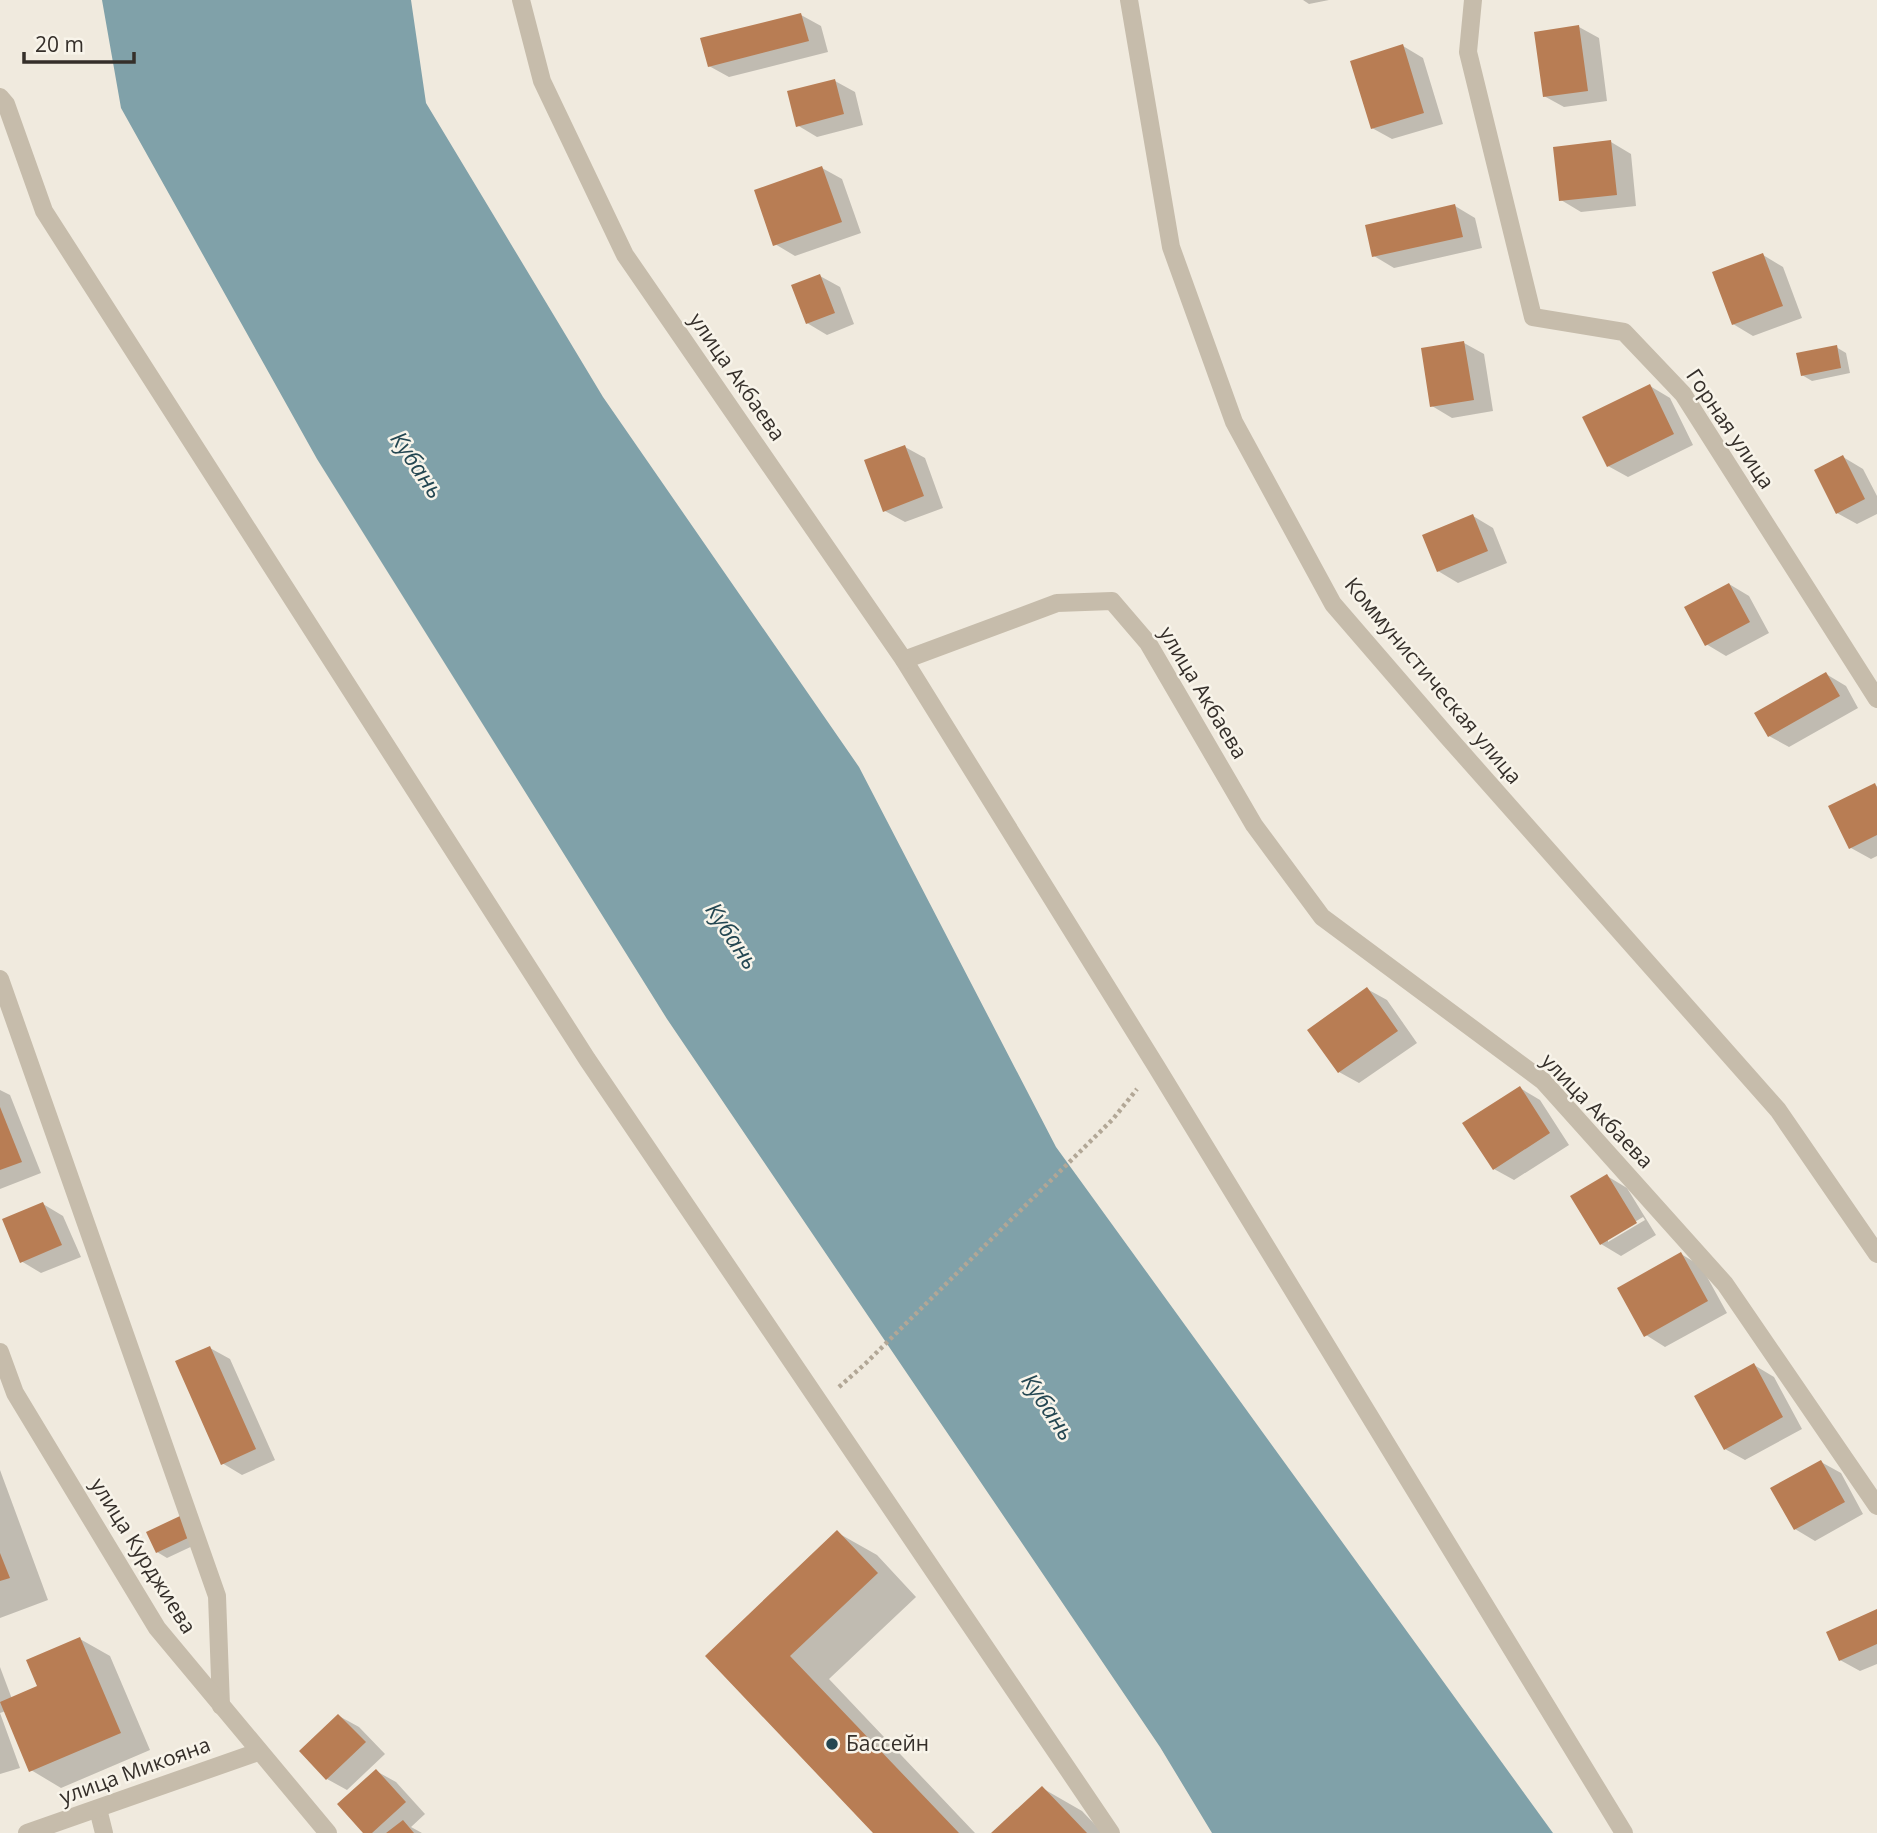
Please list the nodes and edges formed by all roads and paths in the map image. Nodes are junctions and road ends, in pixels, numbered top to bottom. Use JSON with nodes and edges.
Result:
{"nodes":[{"id":1,"x":521,"y":0,"type":"edge"},
{"id":2,"x":1129,"y":0,"type":"edge"},
{"id":3,"x":1473,"y":0,"type":"edge"},
{"id":4,"x":0,"y":97,"type":"edge"},
{"id":5,"x":904,"y":660,"type":"junction"},
{"id":6,"x":1877,"y":699,"type":"edge"},
{"id":7,"x":0,"y":979,"type":"edge"},
{"id":8,"x":1156,"y":1066,"type":"junction"},
{"id":9,"x":1877,"y":1254,"type":"edge"},
{"id":10,"x":0,"y":1352,"type":"edge"},
{"id":11,"x":866,"y":1363,"type":"dead end"},
{"id":12,"x":1877,"y":1506,"type":"edge"},
{"id":13,"x":221,"y":1706,"type":"junction"},
{"id":14,"x":258,"y":1752,"type":"junction"},
{"id":15,"x":98,"y":1809,"type":"junction"},
{"id":16,"x":27,"y":1833,"type":"edge"},
{"id":17,"x":104,"y":1833,"type":"edge"},
{"id":18,"x":328,"y":1833,"type":"edge"},
{"id":19,"x":1111,"y":1833,"type":"edge"},
{"id":20,"x":1624,"y":1833,"type":"edge"}],
"edges":[{"from":1,"to":5,"type":"street","name":"улица Акбаева"},
{"from":2,"to":9,"type":"street","name":"Коммунистическая улица"},
{"from":3,"to":6,"type":"street","name":"Горная улица"},
{"from":4,"to":19,"type":"street"},
{"from":5,"to":8,"type":"street"},
{"from":5,"to":12,"type":"street","name":"улица Акбаева"},
{"from":7,"to":13,"type":"street"},
{"from":8,"to":11,"type":"path"},
{"from":8,"to":20,"type":"street"},
{"from":10,"to":13,"type":"street","name":"улица Курджиева"},
{"from":13,"to":14,"type":"street","name":"улица Курджиева"},
{"from":14,"to":15,"type":"street","name":"улица Микояна"},
{"from":14,"to":18,"type":"street","name":"улица Курджиева"},
{"from":15,"to":16,"type":"street","name":"улица Микояна"},
{"from":15,"to":17,"type":"street"}]}
